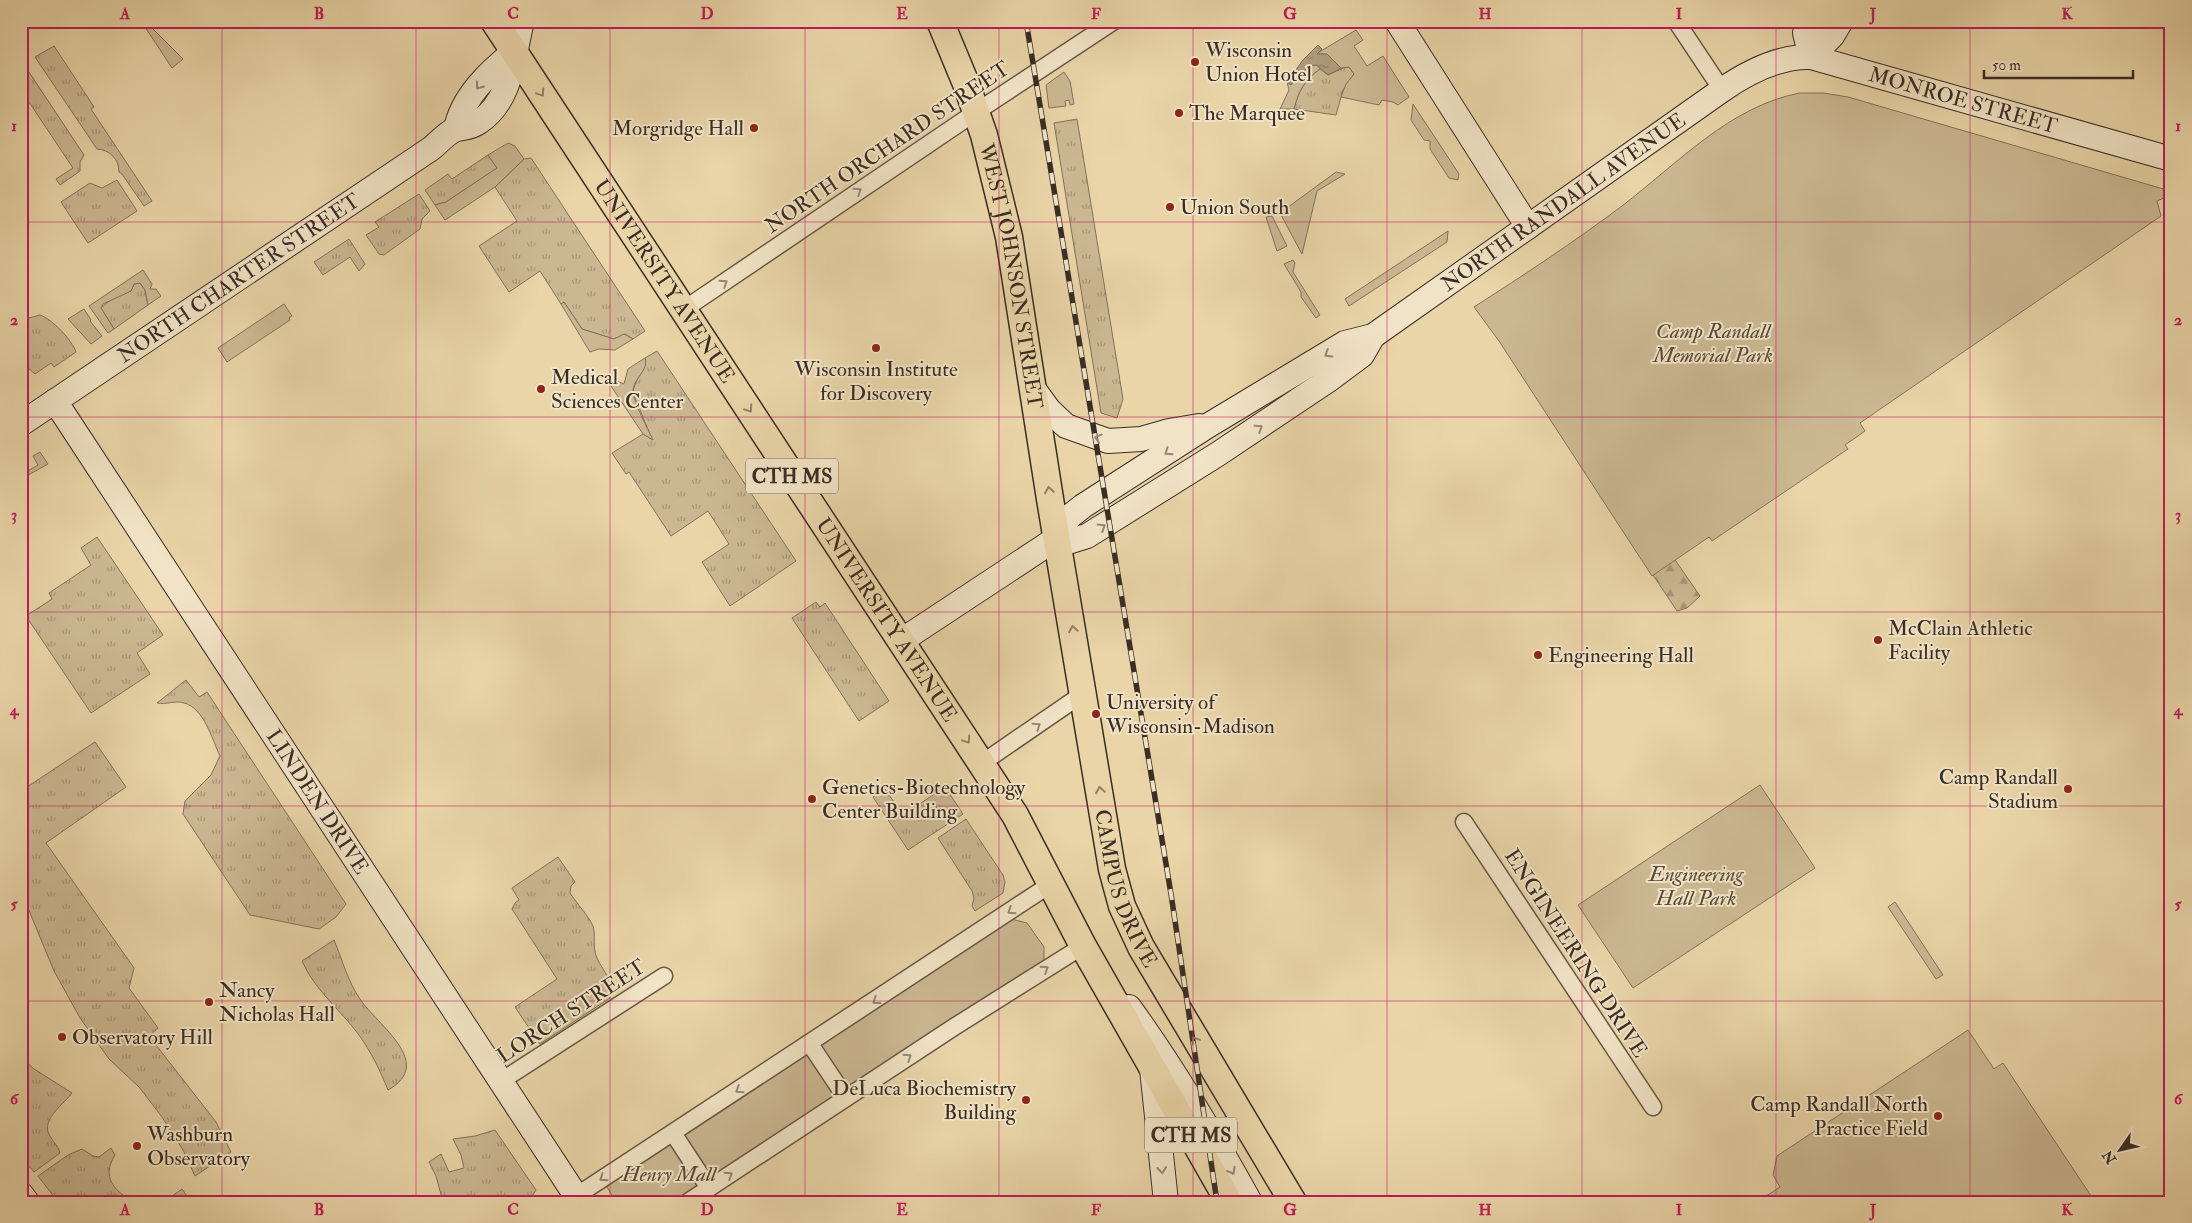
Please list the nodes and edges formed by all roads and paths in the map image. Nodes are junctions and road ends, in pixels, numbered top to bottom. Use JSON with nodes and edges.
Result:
{"nodes":[{"id":1,"x":494,"y":21,"type":"edge"},
{"id":2,"x":522,"y":21,"type":"edge"},
{"id":3,"x":940,"y":21,"type":"edge"},
{"id":4,"x":1114,"y":21,"type":"edge"},
{"id":5,"x":1398,"y":21,"type":"edge"},
{"id":6,"x":1676,"y":21,"type":"edge"},
{"id":7,"x":1815,"y":21,"type":"edge"},
{"id":8,"x":1842,"y":21,"type":"edge"},
{"id":9,"x":514,"y":52,"type":"junction"},
{"id":10,"x":1811,"y":57,"type":"junction"},
{"id":11,"x":1755,"y":71,"type":"joint"},
{"id":12,"x":1722,"y":90,"type":"junction"},
{"id":13,"x":976,"y":112,"type":"junction"},
{"id":14,"x":2171,"y":159,"type":"edge"},
{"id":15,"x":1528,"y":227,"type":"junction"},
{"id":16,"x":683,"y":310,"type":"junction"},
{"id":17,"x":1373,"y":336,"type":"junction"},
{"id":18,"x":1033,"y":388,"type":"junction"},
{"id":19,"x":55,"y":401,"type":"junction"},
{"id":20,"x":1213,"y":422,"type":"junction"},
{"id":21,"x":21,"y":424,"type":"edge"},
{"id":22,"x":1218,"y":454,"type":"junction"},
{"id":23,"x":1058,"y":538,"type":"junction"},
{"id":24,"x":901,"y":642,"type":"junction"},
{"id":25,"x":1084,"y":694,"type":"junction"},
{"id":26,"x":982,"y":763,"type":"junction"},
{"id":27,"x":1464,"y":822,"type":"dead end"},
{"id":28,"x":1052,"y":884,"type":"junction"},
{"id":29,"x":1083,"y":946,"type":"junction"},
{"id":30,"x":664,"y":976,"type":"dead end"},
{"id":31,"x":810,"y":1044,"type":"junction"},
{"id":32,"x":1152,"y":1069,"type":"junction"},
{"id":33,"x":501,"y":1081,"type":"junction"},
{"id":34,"x":846,"y":1098,"type":"junction"},
{"id":35,"x":1653,"y":1108,"type":"dead end"},
{"id":36,"x":673,"y":1133,"type":"junction"},
{"id":37,"x":710,"y":1188,"type":"junction"},
{"id":38,"x":21,"y":1194,"type":"edge"},
{"id":39,"x":578,"y":1199,"type":"edge"},
{"id":40,"x":1292,"y":1201,"type":"edge"},
{"id":41,"x":27,"y":1202,"type":"edge"},
{"id":42,"x":688,"y":1202,"type":"edge"},
{"id":43,"x":1166,"y":1202,"type":"edge"},
{"id":44,"x":1229,"y":1202,"type":"edge"},
{"id":45,"x":1250,"y":1202,"type":"edge"}],
"edges":[{"from":1,"to":9,"type":"main road","name":"UNIVERSITY AVENUE","number":"CTH MS"},
{"from":2,"to":9,"type":"street","name":"NORTH CHARTER STREET"},
{"from":3,"to":13,"type":"main road","name":"WEST JOHNSON STREET"},
{"from":4,"to":13,"type":"street","name":"NORTH ORCHARD STREET"},
{"from":5,"to":15,"type":"street"},
{"from":6,"to":12,"type":"street"},
{"from":7,"to":10,"type":"street"},
{"from":8,"to":10,"type":"street"},
{"from":9,"to":16,"type":"main road","name":"UNIVERSITY AVENUE","number":"CTH MS","one_way":true},
{"from":9,"to":19,"type":"street","name":"NORTH CHARTER STREET"},
{"from":10,"to":11,"type":"street","name":"MONROE STREET"},
{"from":10,"to":14,"type":"street","name":"MONROE STREET"},
{"from":11,"to":12,"type":"street","name":"NORTH RANDALL AVENUE"},
{"from":12,"to":15,"type":"street","name":"NORTH RANDALL AVENUE"},
{"from":16,"to":13,"type":"street","name":"NORTH ORCHARD STREET","one_way":true},
{"from":13,"to":18,"type":"main road","name":"WEST JOHNSON STREET"},
{"from":15,"to":17,"type":"street","name":"NORTH RANDALL AVENUE"},
{"from":16,"to":24,"type":"main road","name":"UNIVERSITY AVENUE","number":"CTH MS","one_way":true},
{"from":17,"to":20,"type":"street","one_way":true},
{"from":22,"to":17,"type":"street","one_way":true},
{"from":20,"to":18,"type":"street","one_way":true},
{"from":23,"to":18,"type":"main road","name":"WEST JOHNSON STREET","one_way":true},
{"from":19,"to":21,"type":"street","name":"NORTH CHARTER STREET"},
{"from":19,"to":33,"type":"street","name":"LINDEN DRIVE"},
{"from":20,"to":22,"type":"street"},
{"from":20,"to":23,"type":"street","one_way":true},
{"from":23,"to":22,"type":"street","one_way":true},
{"from":23,"to":24,"type":"street"},
{"from":25,"to":23,"type":"main road","name":"CAMPUS DRIVE","one_way":true},
{"from":24,"to":26,"type":"main road","name":"UNIVERSITY AVENUE","number":"CTH MS","one_way":true},
{"from":26,"to":25,"type":"street","one_way":true},
{"from":40,"to":25,"type":"main road","name":"CAMPUS DRIVE","one_way":true},
{"from":26,"to":28,"type":"main road","name":"UNIVERSITY AVENUE","number":"CTH MS"},
{"from":27,"to":35,"type":"street","name":"ENGINEERING DRIVE"},
{"from":28,"to":29,"type":"main road","name":"UNIVERSITY AVENUE","number":"CTH MS"},
{"from":28,"to":31,"type":"street","one_way":true},
{"from":29,"to":32,"type":"main road","number":"CTH MS"},
{"from":34,"to":29,"type":"street","one_way":true},
{"from":29,"to":45,"type":"street","name":"UNIVERSITY AVENUE","one_way":true},
{"from":30,"to":33,"type":"street","name":"LORCH STREET"},
{"from":31,"to":34,"type":"street"},
{"from":31,"to":36,"type":"street","one_way":true},
{"from":32,"to":43,"type":"street","one_way":true},
{"from":32,"to":44,"type":"main road","number":"CTH MS"},
{"from":33,"to":39,"type":"street","name":"LINDEN DRIVE"},
{"from":37,"to":34,"type":"street","one_way":true},
{"from":36,"to":37,"type":"street"},
{"from":36,"to":39,"type":"street","one_way":true},
{"from":37,"to":42,"type":"street"},
{"from":38,"to":41,"type":"street"}]}
